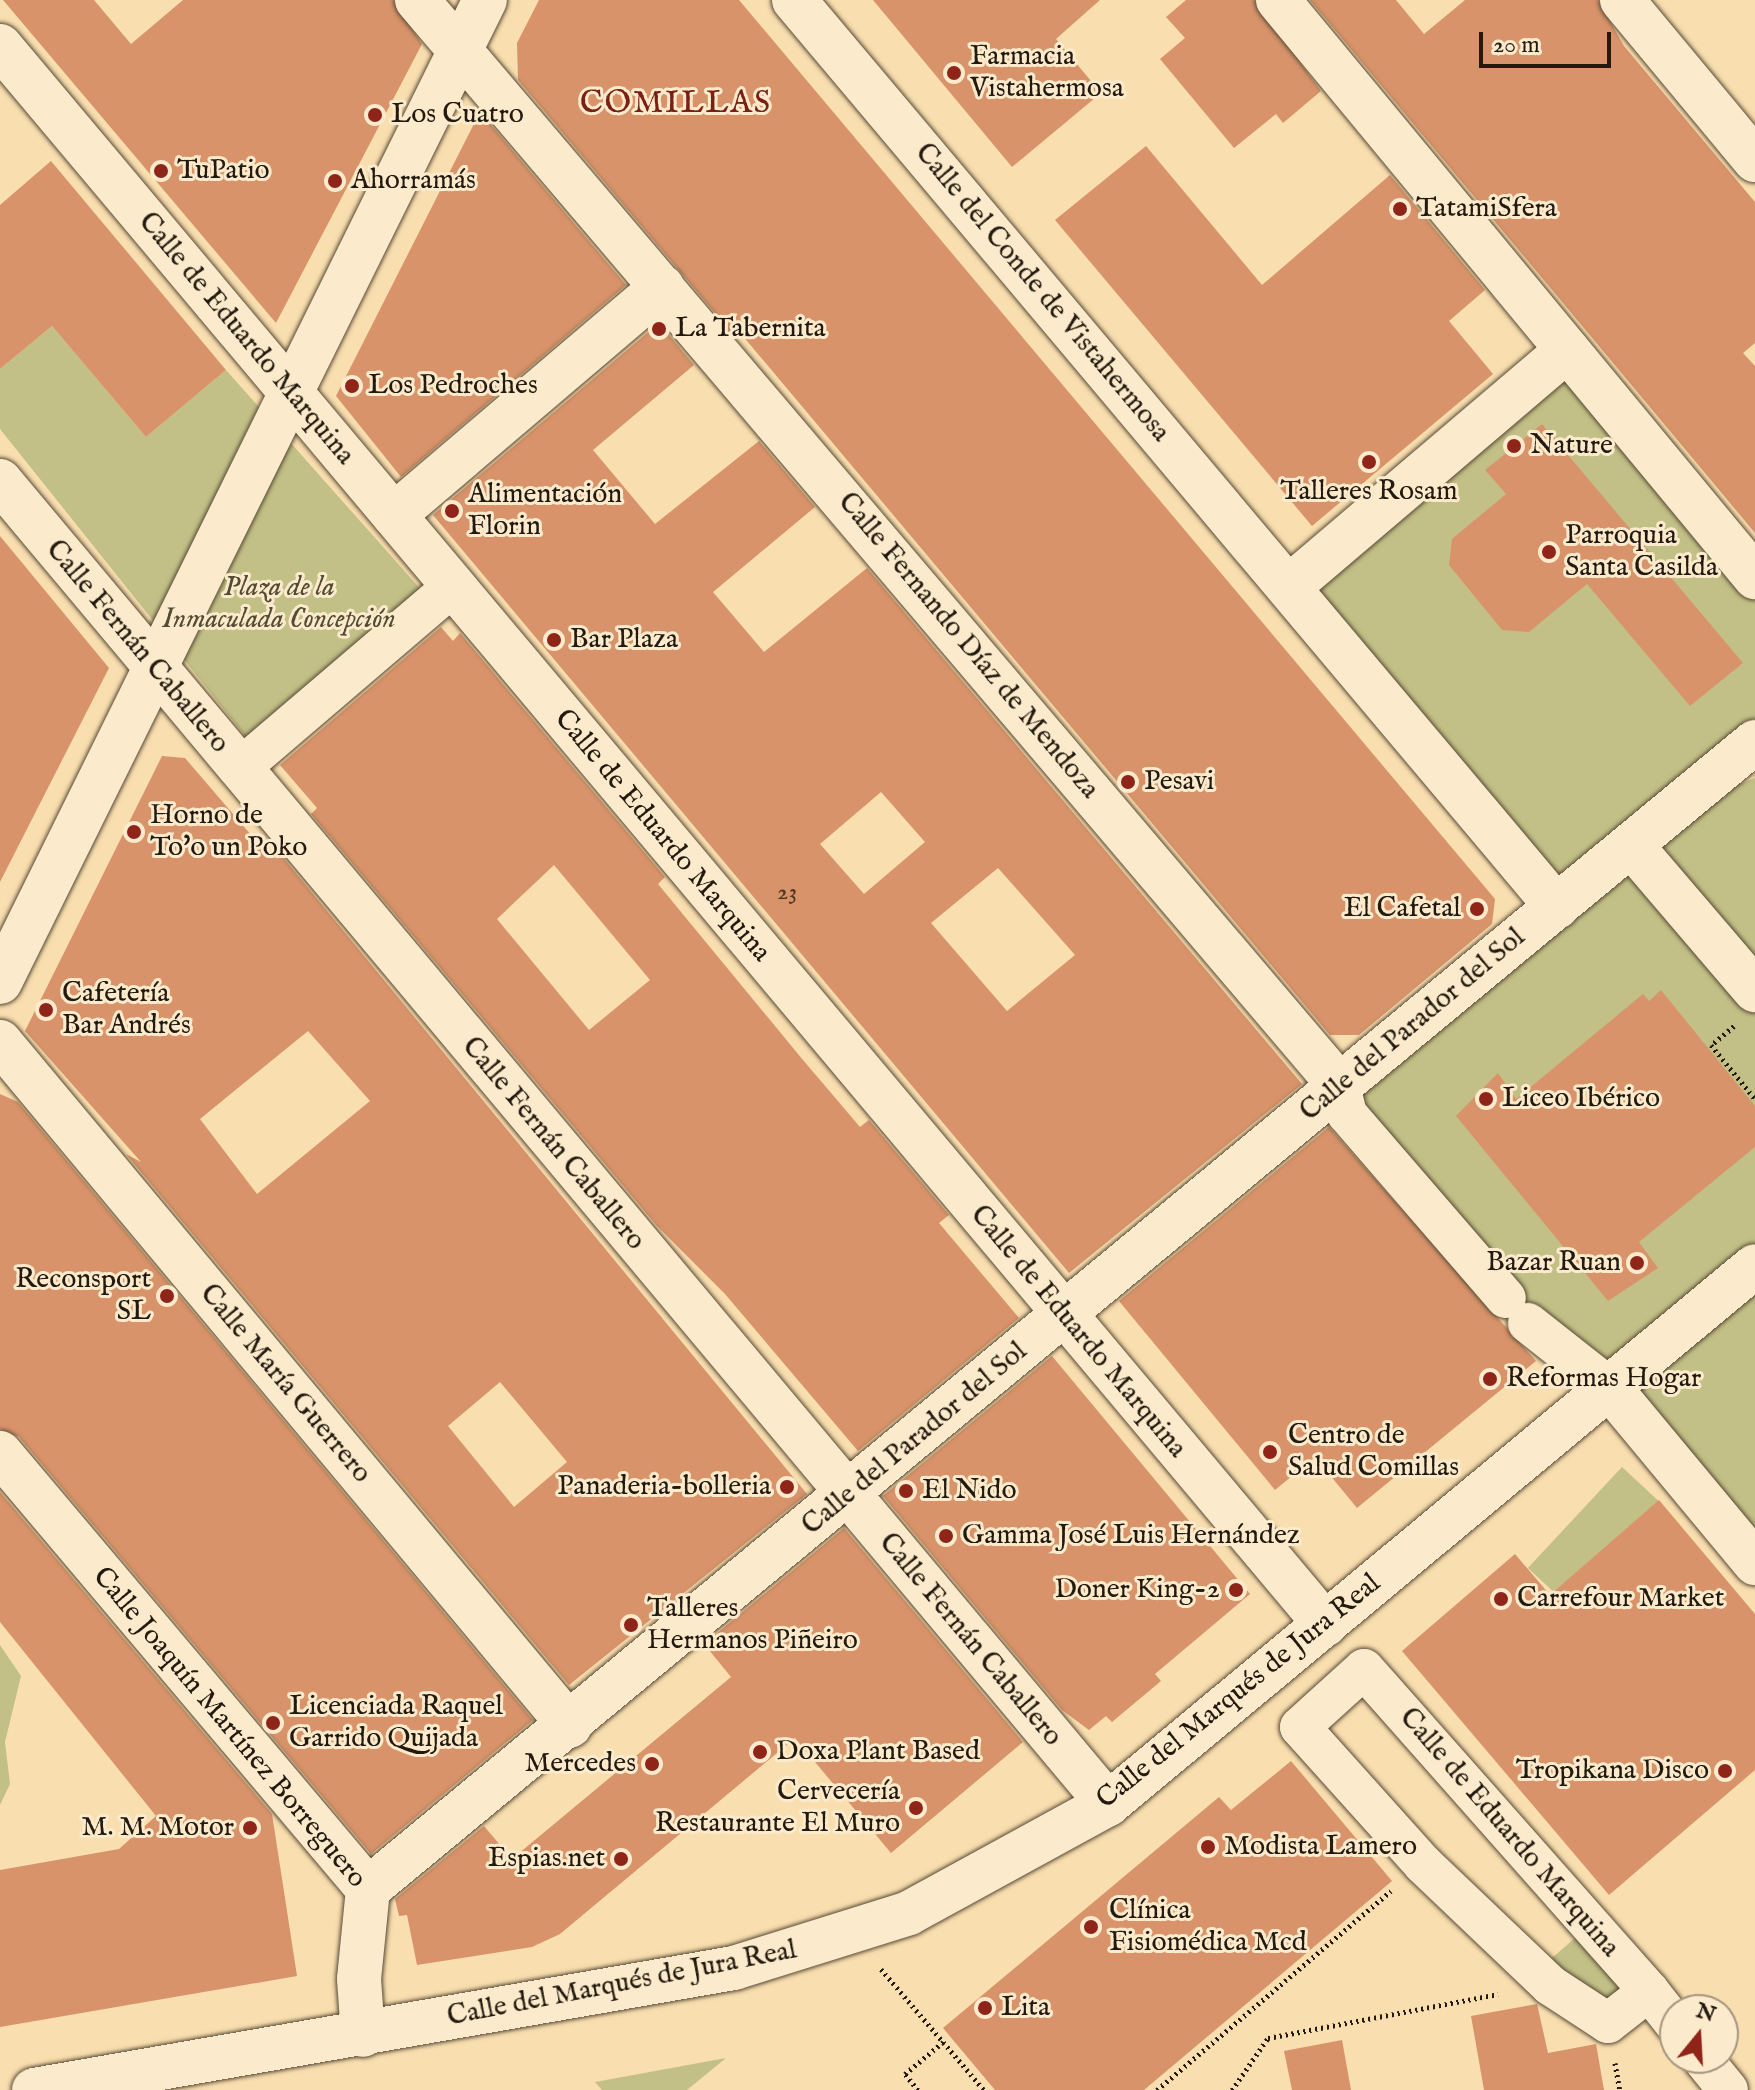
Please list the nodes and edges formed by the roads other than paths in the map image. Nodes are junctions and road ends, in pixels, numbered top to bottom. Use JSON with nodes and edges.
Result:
{"nodes":[{"id":1,"x":417,"y":0,"type":"edge"},
{"id":2,"x":485,"y":0,"type":"edge"},
{"id":3,"x":794,"y":0,"type":"edge"},
{"id":4,"x":1278,"y":0,"type":"edge"},
{"id":5,"x":1622,"y":0,"type":"edge"},
{"id":6,"x":0,"y":46,"type":"edge"},
{"id":7,"x":460,"y":52,"type":"junction"},
{"id":8,"x":1755,"y":160,"type":"edge"},
{"id":9,"x":662,"y":287,"type":"junction"},
{"id":10,"x":1567,"y":350,"type":"junction"},
{"id":11,"x":291,"y":393,"type":"junction"},
{"id":12,"x":0,"y":481,"type":"edge"},
{"id":13,"x":394,"y":515,"type":"junction"},
{"id":14,"x":1755,"y":577,"type":"edge"},
{"id":15,"x":453,"y":586,"type":"junction"},
{"id":16,"x":1290,"y":586,"type":"junction"},
{"id":17,"x":156,"y":670,"type":"junction"},
{"id":18,"x":1755,"y":742,"type":"edge"},
{"id":19,"x":239,"y":769,"type":"junction"},
{"id":20,"x":1631,"y":845,"type":"junction"},
{"id":21,"x":1557,"y":907,"type":"junction"},
{"id":22,"x":0,"y":982,"type":"edge"},
{"id":23,"x":1755,"y":990,"type":"edge"},
{"id":24,"x":0,"y":1042,"type":"edge"},
{"id":25,"x":1340,"y":1086,"type":"junction"},
{"id":26,"x":1755,"y":1266,"type":"edge"},
{"id":27,"x":1063,"y":1316,"type":"junction"},
{"id":28,"x":1609,"y":1387,"type":"junction"},
{"id":29,"x":0,"y":1453,"type":"edge"},
{"id":30,"x":847,"y":1495,"type":"junction"},
{"id":31,"x":1755,"y":1563,"type":"edge"},
{"id":32,"x":1325,"y":1624,"type":"junction"},
{"id":33,"x":570,"y":1726,"type":"junction"},
{"id":34,"x":1108,"y":1804,"type":"junction"},
{"id":35,"x":368,"y":1889,"type":"junction"},
{"id":36,"x":1649,"y":1991,"type":"junction"},
{"id":37,"x":1659,"y":2004,"type":"edge"},
{"id":38,"x":363,"y":2035,"type":"junction"},
{"id":39,"x":1715,"y":2074,"type":"edge"},
{"id":40,"x":34,"y":2090,"type":"edge"},
{"id":41,"x":1728,"y":2090,"type":"edge"}],
"edges":[{"from":1,"to":7,"type":"street","name":"Calle Fernando Díaz de Mendoza"},
{"from":2,"to":7,"type":"street"},
{"from":3,"to":16,"type":"street","name":"Calle del Conde de Vistahermosa"},
{"from":4,"to":10,"type":"street"},
{"from":5,"to":8,"type":"street"},
{"from":6,"to":11,"type":"street","name":"Calle de Eduardo Marquina"},
{"from":7,"to":9,"type":"street","name":"Calle Fernando Díaz de Mendoza"},
{"from":7,"to":11,"type":"street"},
{"from":9,"to":13,"type":"street"},
{"from":9,"to":25,"type":"street","name":"Calle Fernando Díaz de Mendoza"},
{"from":10,"to":14,"type":"street"},
{"from":10,"to":16,"type":"street"},
{"from":11,"to":13,"type":"street","name":"Calle de Eduardo Marquina"},
{"from":11,"to":17,"type":"street"},
{"from":12,"to":17,"type":"street","name":"Calle Fernán Caballero"},
{"from":13,"to":15,"type":"street","name":"Calle de Eduardo Marquina"},
{"from":15,"to":19,"type":"street"},
{"from":15,"to":27,"type":"street","name":"Calle de Eduardo Marquina"},
{"from":16,"to":21,"type":"street","name":"Calle del Conde de Vistahermosa"},
{"from":17,"to":19,"type":"street","name":"Calle Fernán Caballero"},
{"from":17,"to":22,"type":"street"},
{"from":18,"to":20,"type":"street","name":"Calle del Parador del Sol"},
{"from":19,"to":30,"type":"street","name":"Calle Fernán Caballero"},
{"from":20,"to":21,"type":"street","name":"Calle del Parador del Sol"},
{"from":20,"to":23,"type":"street"},
{"from":21,"to":25,"type":"street","name":"Calle del Parador del Sol"},
{"from":24,"to":33,"type":"street","name":"Calle María Guerrero"},
{"from":25,"to":27,"type":"street","name":"Calle del Parador del Sol"},
{"from":25,"to":28,"type":"street","name":"Calle Fernando Díaz de Mendoza"},
{"from":26,"to":28,"type":"street","name":"Calle del Marqués de Jura Real"},
{"from":27,"to":30,"type":"street","name":"Calle del Parador del Sol"},
{"from":27,"to":32,"type":"street","name":"Calle de Eduardo Marquina"},
{"from":28,"to":31,"type":"street","name":"Calle Fernando Díaz de Mendoza"},
{"from":28,"to":32,"type":"street","name":"Calle del Marqués de Jura Real"},
{"from":29,"to":35,"type":"street","name":"Calle Joaquín Martínez Borreguero"},
{"from":30,"to":33,"type":"street","name":"Calle del Parador del Sol"},
{"from":30,"to":34,"type":"street","name":"Calle Fernán Caballero"},
{"from":32,"to":34,"type":"street","name":"Calle del Marqués de Jura Real"},
{"from":33,"to":35,"type":"street","name":"Calle del Parador del Sol"},
{"from":34,"to":38,"type":"street","name":"Calle del Marqués de Jura Real"},
{"from":35,"to":38,"type":"street","name":"Calle Joaquín Martínez Borreguero"},
{"from":36,"to":36,"type":"street","name":"Calle de Eduardo Marquina"},
{"from":36,"to":37,"type":"street","name":"Calle de Eduardo Marquina"},
{"from":38,"to":40,"type":"street","name":"Calle del Marqués de Jura Real"},
{"from":39,"to":41,"type":"street"}]}
